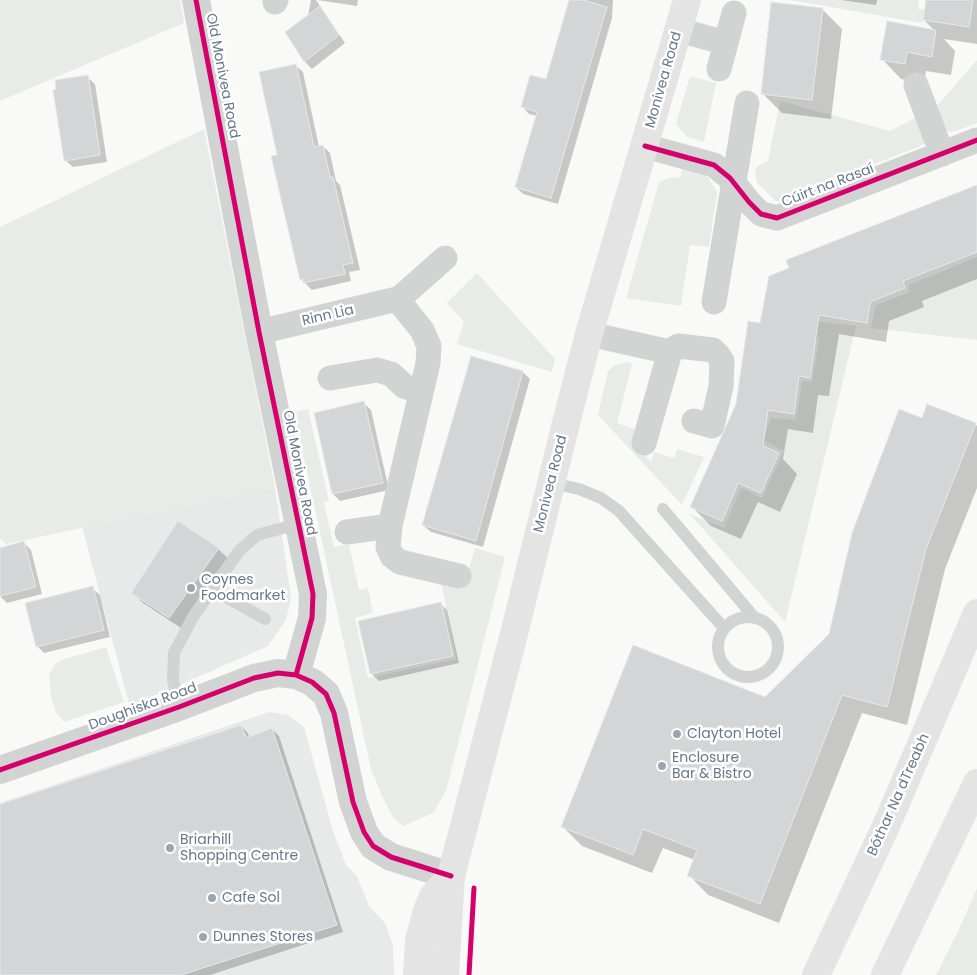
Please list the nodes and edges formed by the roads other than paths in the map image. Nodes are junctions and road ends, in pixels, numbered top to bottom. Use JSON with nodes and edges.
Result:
{"nodes":[{"id":1,"x":196,"y":0,"type":"edge"},
{"id":2,"x":687,"y":0,"type":"edge"},
{"id":3,"x":734,"y":13,"type":"dead end"},
{"id":4,"x":678,"y":30,"type":"junction"},
{"id":5,"x":726,"y":43,"type":"junction"},
{"id":6,"x":718,"y":69,"type":"dead end"},
{"id":7,"x":916,"y":85,"type":"dead end"},
{"id":8,"x":747,"y":103,"type":"dead end"},
{"id":9,"x":977,"y":140,"type":"edge"},
{"id":10,"x":645,"y":146,"type":"junction"},
{"id":11,"x":942,"y":154,"type":"junction"},
{"id":12,"x":734,"y":182,"type":"junction"},
{"id":13,"x":445,"y":258,"type":"dead end"},
{"id":14,"x":397,"y":299,"type":"junction"},
{"id":15,"x":714,"y":302,"type":"dead end"},
{"id":16,"x":259,"y":332,"type":"junction"},
{"id":17,"x":590,"y":334,"type":"junction"},
{"id":18,"x":670,"y":352,"type":"junction"},
{"id":19,"x":330,"y":378,"type":"dead end"},
{"id":20,"x":420,"y":392,"type":"junction"},
{"id":21,"x":694,"y":421,"type":"dead end"},
{"id":22,"x":644,"y":443,"type":"dead end"},
{"id":23,"x":551,"y":483,"type":"junction"},
{"id":24,"x":663,"y":509,"type":"dead end"},
{"id":25,"x":298,"y":524,"type":"junction"},
{"id":26,"x":390,"y":526,"type":"junction"},
{"id":27,"x":347,"y":532,"type":"dead end"},
{"id":28,"x":459,"y":576,"type":"dead end"},
{"id":29,"x":212,"y":588,"type":"junction"},
{"id":30,"x":977,"y":613,"type":"edge"},
{"id":31,"x":754,"y":617,"type":"junction"},
{"id":32,"x":265,"y":619,"type":"dead end"},
{"id":33,"x":724,"y":628,"type":"junction"},
{"id":34,"x":296,"y":675,"type":"junction"},
{"id":35,"x":179,"y":707,"type":"junction"},
{"id":36,"x":0,"y":770,"type":"edge"},
{"id":37,"x":977,"y":783,"type":"edge"},
{"id":38,"x":450,"y":876,"type":"junction"},
{"id":39,"x":417,"y":975,"type":"edge"},
{"id":40,"x":445,"y":975,"type":"edge"},
{"id":41,"x":816,"y":975,"type":"edge"},
{"id":42,"x":885,"y":975,"type":"edge"}],
"edges":[{"from":1,"to":16,"type":"street","name":"Old Monivea Road"},
{"from":2,"to":4,"type":"main road","name":"Monivea Road"},
{"from":3,"to":5,"type":"street"},
{"from":4,"to":5,"type":"street"},
{"from":4,"to":10,"type":"main road","name":"Monivea Road"},
{"from":5,"to":6,"type":"street"},
{"from":7,"to":11,"type":"street"},
{"from":8,"to":12,"type":"street"},
{"from":9,"to":11,"type":"street","name":"Cúirt na Rasaí"},
{"from":10,"to":12,"type":"street","name":"Cúirt na Rasaí"},
{"from":10,"to":17,"type":"main road","name":"Monivea Road"},
{"from":11,"to":12,"type":"street","name":"Cúirt na Rasaí"},
{"from":12,"to":15,"type":"street"},
{"from":13,"to":14,"type":"street","name":"Rinn Lia"},
{"from":14,"to":16,"type":"street","name":"Rinn Lia"},
{"from":14,"to":20,"type":"street"},
{"from":16,"to":25,"type":"street","name":"Old Monivea Road"},
{"from":17,"to":18,"type":"street"},
{"from":17,"to":23,"type":"main road","name":"Monivea Road"},
{"from":18,"to":21,"type":"street"},
{"from":18,"to":22,"type":"street"},
{"from":19,"to":20,"type":"street"},
{"from":20,"to":26,"type":"street"},
{"from":23,"to":33,"type":"lane"},
{"from":23,"to":38,"type":"main road","name":"Monivea Road"},
{"from":24,"to":31,"type":"lane"},
{"from":25,"to":29,"type":"lane"},
{"from":25,"to":34,"type":"street","name":"Old Monivea Road"},
{"from":26,"to":27,"type":"street"},
{"from":26,"to":28,"type":"street"},
{"from":29,"to":32,"type":"lane"},
{"from":29,"to":35,"type":"lane"},
{"from":30,"to":41,"type":"main road","name":"Bóthar Na dTreabh"},
{"from":31,"to":33,"type":"lane"},
{"from":31,"to":33,"type":"lane"},
{"from":34,"to":35,"type":"street","name":"Doughiska Road"},
{"from":34,"to":38,"type":"street"},
{"from":35,"to":36,"type":"street","name":"Doughiska Road"},
{"from":37,"to":42,"type":"main road"},
{"from":38,"to":39,"type":"main road"},
{"from":38,"to":40,"type":"main road","name":"Monivea Road"}]}
